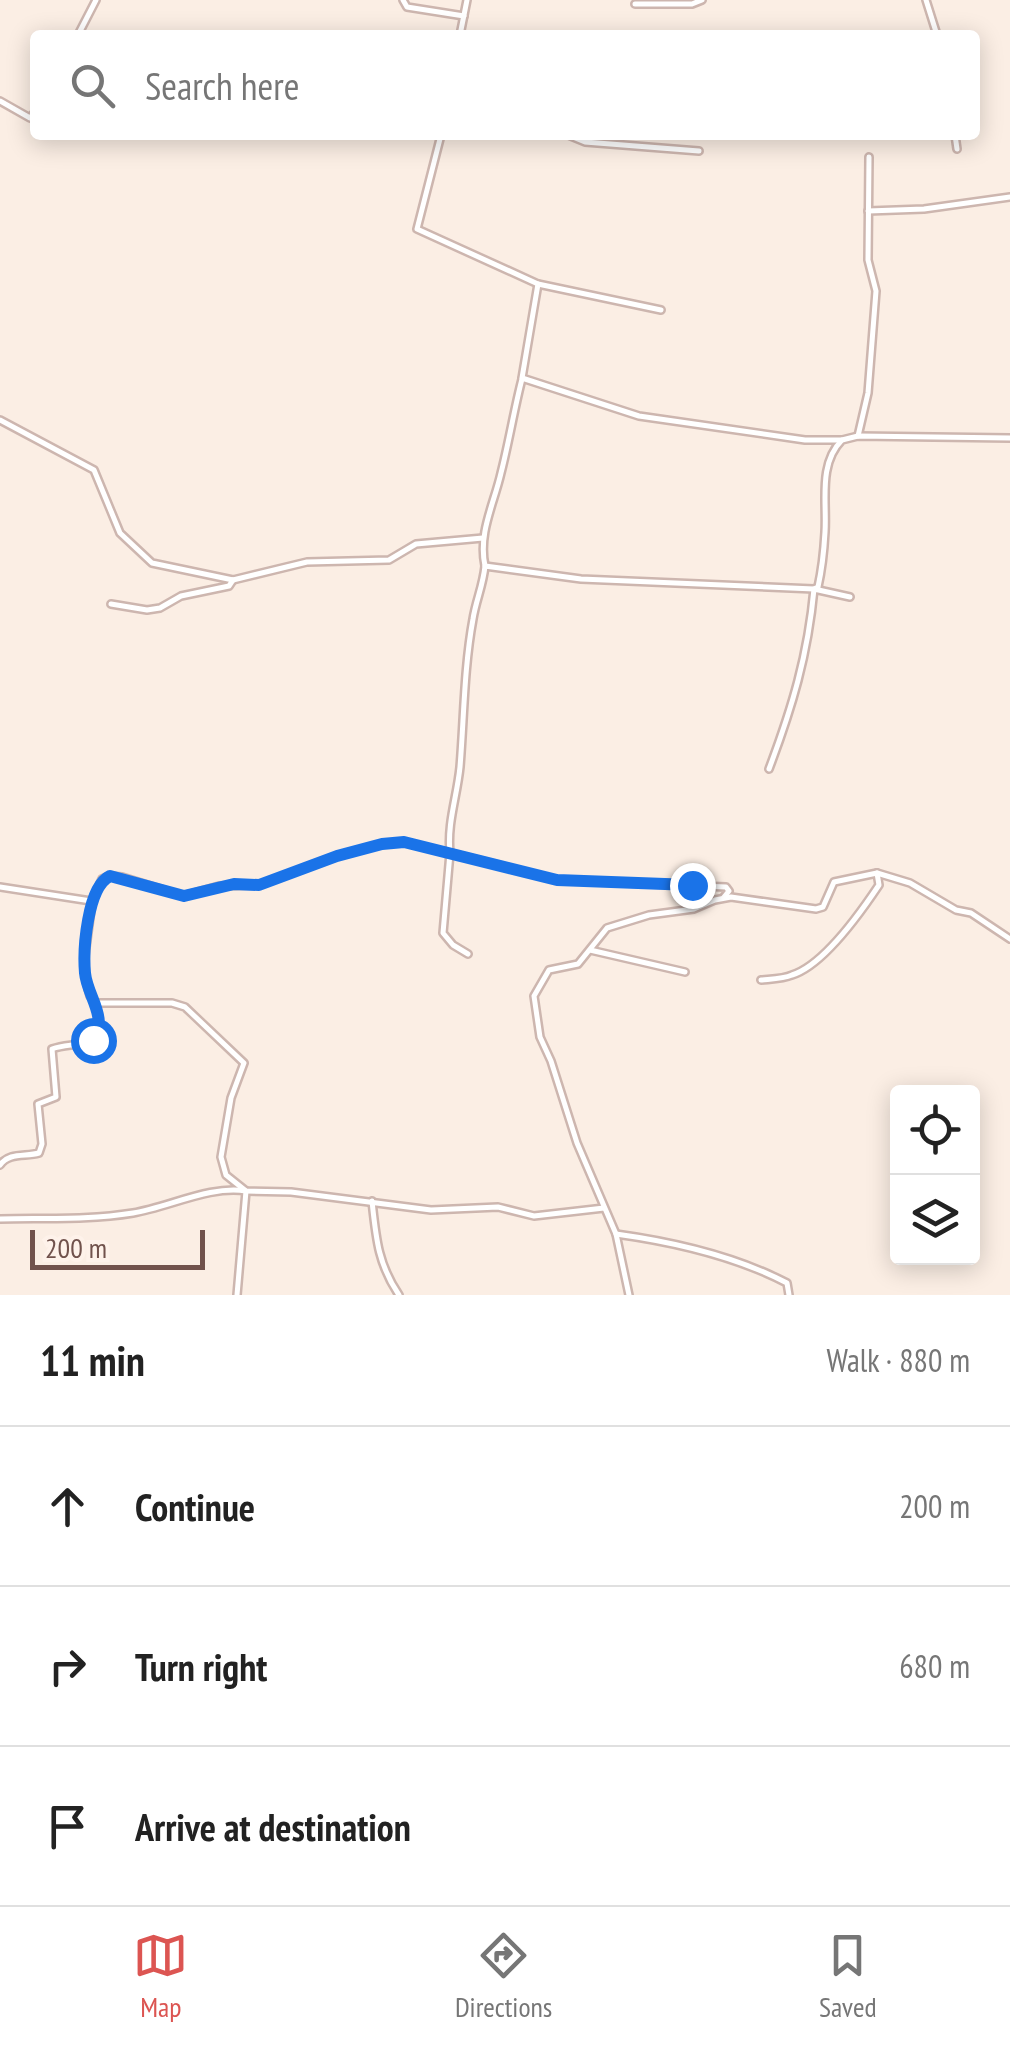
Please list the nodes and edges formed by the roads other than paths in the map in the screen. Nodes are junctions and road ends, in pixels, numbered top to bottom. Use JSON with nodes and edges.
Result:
{"nodes":[{"id":1,"x":96,"y":0,"type":"edge"},
{"id":2,"x":403,"y":0,"type":"edge"},
{"id":3,"x":467,"y":0,"type":"edge"},
{"id":4,"x":702,"y":0,"type":"edge"},
{"id":5,"x":926,"y":0,"type":"edge"},
{"id":6,"x":635,"y":4,"type":"dead end"},
{"id":7,"x":464,"y":16,"type":"junction"},
{"id":8,"x":81,"y":30,"type":"edge"},
{"id":9,"x":461,"y":30,"type":"edge"},
{"id":10,"x":936,"y":30,"type":"edge"},
{"id":11,"x":0,"y":101,"type":"edge"},
{"id":12,"x":30,"y":118,"type":"edge"},
{"id":13,"x":440,"y":140,"type":"edge"},
{"id":14,"x":580,"y":140,"type":"edge"},
{"id":15,"x":956,"y":140,"type":"edge"},
{"id":16,"x":957,"y":149,"type":"dead end"},
{"id":17,"x":699,"y":151,"type":"dead end"},
{"id":18,"x":869,"y":157,"type":"dead end"},
{"id":19,"x":1010,"y":197,"type":"edge"},
{"id":20,"x":868,"y":211,"type":"junction"},
{"id":21,"x":538,"y":284,"type":"junction"},
{"id":22,"x":661,"y":310,"type":"dead end"},
{"id":23,"x":522,"y":378,"type":"junction"},
{"id":24,"x":0,"y":420,"type":"edge"},
{"id":25,"x":858,"y":436,"type":"junction"},
{"id":26,"x":1010,"y":438,"type":"edge"},
{"id":27,"x":842,"y":440,"type":"junction"},
{"id":28,"x":482,"y":538,"type":"junction"},
{"id":29,"x":485,"y":566,"type":"junction"},
{"id":30,"x":233,"y":580,"type":"junction"},
{"id":31,"x":814,"y":589,"type":"junction"},
{"id":32,"x":850,"y":597,"type":"dead end"},
{"id":33,"x":112,"y":604,"type":"dead end"},
{"id":34,"x":769,"y":769,"type":"dead end"},
{"id":35,"x":450,"y":852,"type":"junction"},
{"id":36,"x":876,"y":872,"type":"junction"},
{"id":37,"x":0,"y":887,"type":"edge"},
{"id":38,"x":715,"y":900,"type":"junction"},
{"id":39,"x":92,"y":902,"type":"junction"},
{"id":40,"x":1010,"y":940,"type":"edge"},
{"id":41,"x":588,"y":950,"type":"junction"},
{"id":42,"x":468,"y":954,"type":"dead end"},
{"id":43,"x":684,"y":972,"type":"dead end"},
{"id":44,"x":761,"y":980,"type":"dead end"},
{"id":45,"x":96,"y":1003,"type":"junction"},
{"id":46,"x":0,"y":1166,"type":"edge"},
{"id":47,"x":246,"y":1191,"type":"junction"},
{"id":48,"x":372,"y":1201,"type":"junction"},
{"id":49,"x":604,"y":1208,"type":"junction"},
{"id":50,"x":0,"y":1219,"type":"edge"},
{"id":51,"x":616,"y":1234,"type":"junction"},
{"id":52,"x":236,"y":1295,"type":"edge"},
{"id":53,"x":400,"y":1295,"type":"edge"},
{"id":54,"x":629,"y":1295,"type":"edge"},
{"id":55,"x":789,"y":1295,"type":"edge"}],
"edges":[{"from":1,"to":8,"type":"street"},
{"from":2,"to":7,"type":"street"},
{"from":3,"to":7,"type":"street"},
{"from":4,"to":6,"type":"street"},
{"from":5,"to":10,"type":"street"},
{"from":7,"to":9,"type":"street"},
{"from":11,"to":12,"type":"street"},
{"from":13,"to":21,"type":"street"},
{"from":14,"to":17,"type":"street"},
{"from":15,"to":16,"type":"street"},
{"from":18,"to":20,"type":"street"},
{"from":19,"to":20,"type":"street"},
{"from":20,"to":25,"type":"street"},
{"from":21,"to":22,"type":"street"},
{"from":21,"to":23,"type":"street"},
{"from":23,"to":27,"type":"street"},
{"from":23,"to":28,"type":"street"},
{"from":24,"to":30,"type":"street"},
{"from":25,"to":26,"type":"street"},
{"from":25,"to":27,"type":"street"},
{"from":27,"to":31,"type":"street"},
{"from":28,"to":29,"type":"street"},
{"from":28,"to":30,"type":"street"},
{"from":29,"to":31,"type":"street"},
{"from":29,"to":35,"type":"street"},
{"from":30,"to":33,"type":"street"},
{"from":31,"to":32,"type":"street"},
{"from":31,"to":34,"type":"street"},
{"from":35,"to":38,"type":"street"},
{"from":35,"to":39,"type":"street"},
{"from":35,"to":42,"type":"street"},
{"from":36,"to":38,"type":"street"},
{"from":36,"to":40,"type":"street"},
{"from":36,"to":44,"type":"street"},
{"from":37,"to":39,"type":"street"},
{"from":38,"to":41,"type":"street"},
{"from":39,"to":45,"type":"street"},
{"from":41,"to":43,"type":"street"},
{"from":41,"to":49,"type":"street"},
{"from":45,"to":46,"type":"street"},
{"from":45,"to":47,"type":"street"},
{"from":47,"to":48,"type":"street"},
{"from":47,"to":50,"type":"street"},
{"from":47,"to":52,"type":"street"},
{"from":48,"to":49,"type":"street"},
{"from":48,"to":53,"type":"street"},
{"from":49,"to":51,"type":"street"},
{"from":51,"to":54,"type":"street"},
{"from":51,"to":55,"type":"street"}]}
